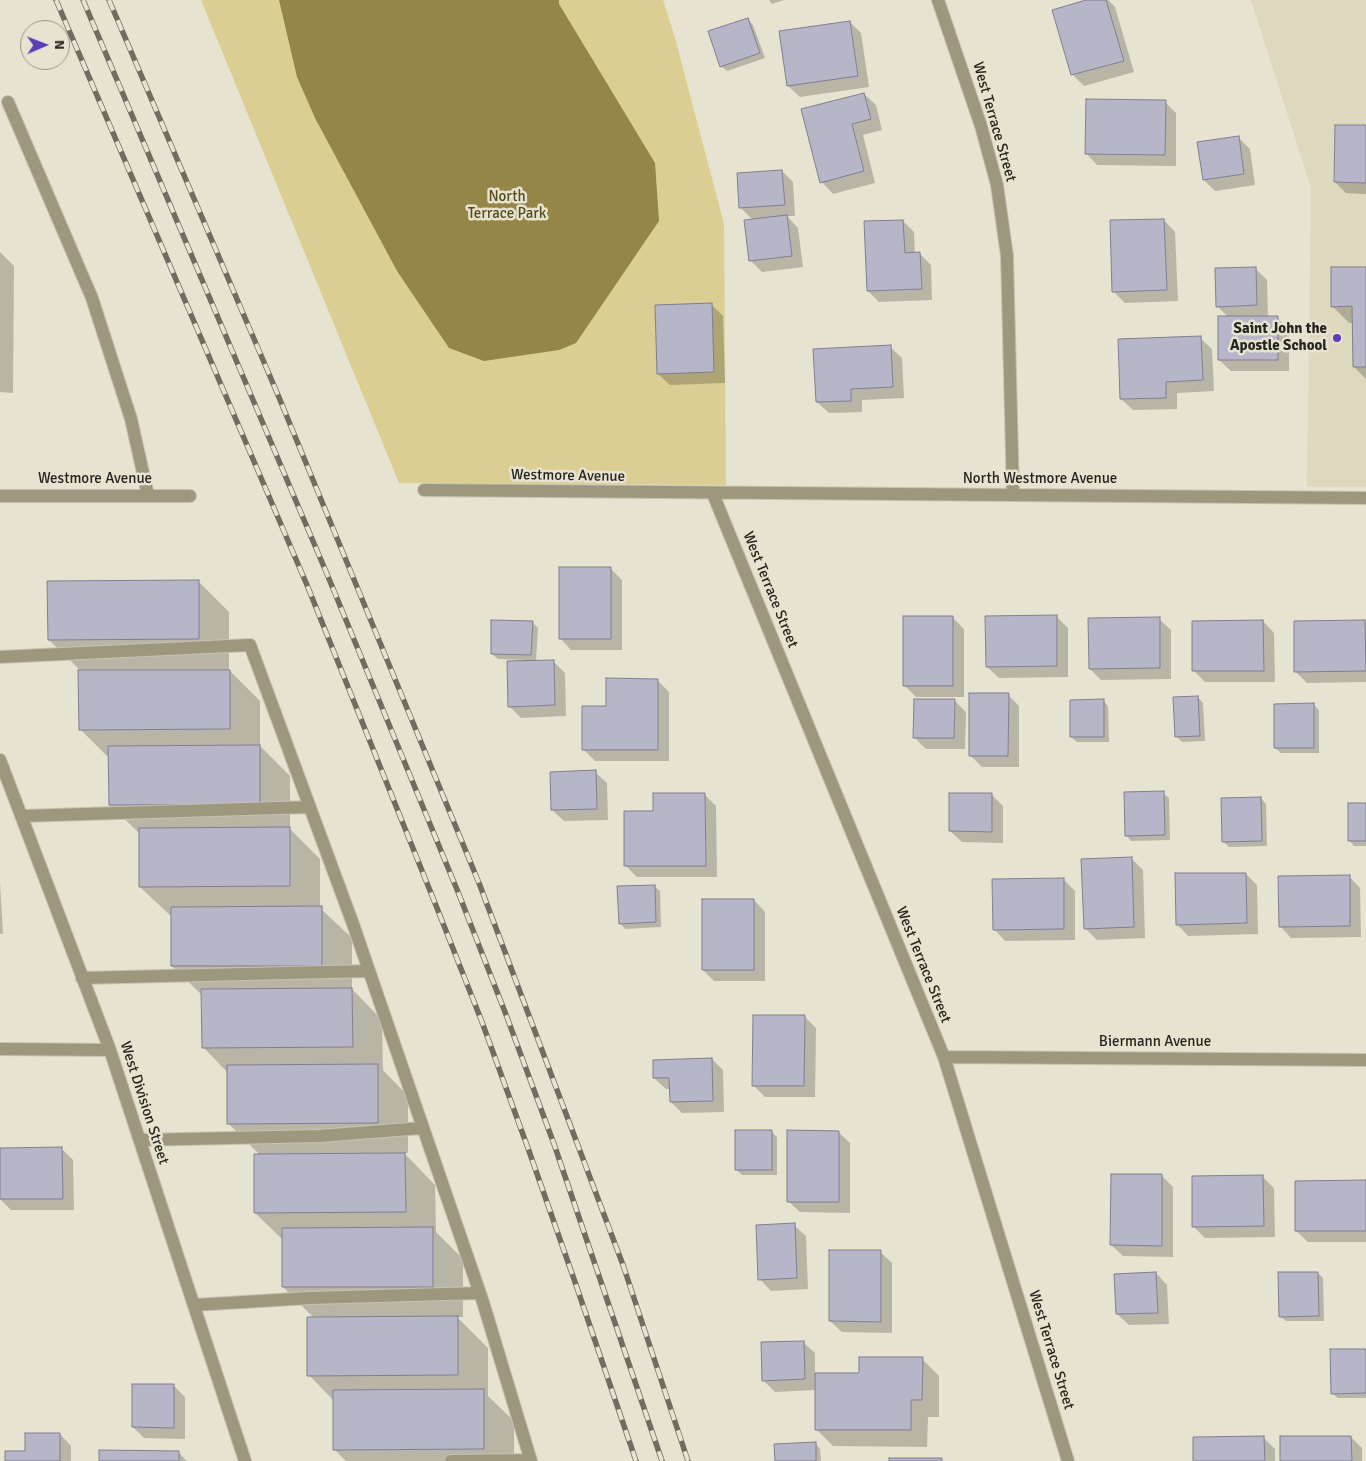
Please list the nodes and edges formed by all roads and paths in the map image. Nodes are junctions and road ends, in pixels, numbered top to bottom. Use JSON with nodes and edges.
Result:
{"nodes":[{"id":1,"x":938,"y":0,"type":"edge"},
{"id":2,"x":8,"y":102,"type":"dead end"},
{"id":3,"x":424,"y":490,"type":"dead end"},
{"id":4,"x":713,"y":494,"type":"junction"},
{"id":5,"x":148,"y":495,"type":"junction"},
{"id":6,"x":1013,"y":495,"type":"junction"},
{"id":7,"x":0,"y":496,"type":"edge"},
{"id":8,"x":190,"y":496,"type":"dead end"},
{"id":9,"x":1366,"y":498,"type":"edge"},
{"id":10,"x":0,"y":657,"type":"edge"},
{"id":11,"x":0,"y":760,"type":"edge"},
{"id":12,"x":310,"y":807,"type":"junction"},
{"id":13,"x":22,"y":816,"type":"junction"},
{"id":14,"x":369,"y":971,"type":"junction"},
{"id":15,"x":82,"y":978,"type":"junction"},
{"id":16,"x":0,"y":1050,"type":"edge"},
{"id":17,"x":110,"y":1050,"type":"junction"},
{"id":18,"x":944,"y":1057,"type":"junction"},
{"id":19,"x":1366,"y":1060,"type":"edge"},
{"id":20,"x":422,"y":1128,"type":"junction"},
{"id":21,"x":140,"y":1140,"type":"junction"},
{"id":22,"x":480,"y":1293,"type":"junction"},
{"id":23,"x":194,"y":1305,"type":"junction"},
{"id":24,"x":531,"y":1460,"type":"edge"},
{"id":25,"x":245,"y":1461,"type":"edge"},
{"id":26,"x":451,"y":1461,"type":"edge"},
{"id":27,"x":1068,"y":1461,"type":"edge"}],
"edges":[{"from":1,"to":6,"type":"street","name":"West Terrace Street"},
{"from":2,"to":5,"type":"street"},
{"from":3,"to":4,"type":"street","name":"Westmore Avenue"},
{"from":4,"to":6,"type":"street","name":"North Westmore Avenue"},
{"from":4,"to":18,"type":"street","name":"West Terrace Street"},
{"from":5,"to":7,"type":"street","name":"Westmore Avenue"},
{"from":5,"to":8,"type":"street","name":"Westmore Avenue"},
{"from":6,"to":9,"type":"street","name":"North Westmore Avenue"},
{"from":10,"to":12,"type":"street"},
{"from":11,"to":13,"type":"street","name":"West Division Street"},
{"from":12,"to":13,"type":"street"},
{"from":12,"to":14,"type":"street"},
{"from":13,"to":15,"type":"street","name":"West Division Street"},
{"from":14,"to":15,"type":"street"},
{"from":14,"to":20,"type":"street"},
{"from":15,"to":17,"type":"street","name":"West Division Street"},
{"from":16,"to":17,"type":"street"},
{"from":17,"to":21,"type":"street","name":"West Division Street"},
{"from":18,"to":19,"type":"street","name":"Biermann Avenue"},
{"from":18,"to":27,"type":"street","name":"West Terrace Street"},
{"from":20,"to":21,"type":"street"},
{"from":20,"to":22,"type":"street"},
{"from":21,"to":23,"type":"street","name":"West Division Street"},
{"from":22,"to":23,"type":"street"},
{"from":22,"to":24,"type":"street"},
{"from":23,"to":25,"type":"street","name":"West Division Street"},
{"from":24,"to":26,"type":"street"}]}
